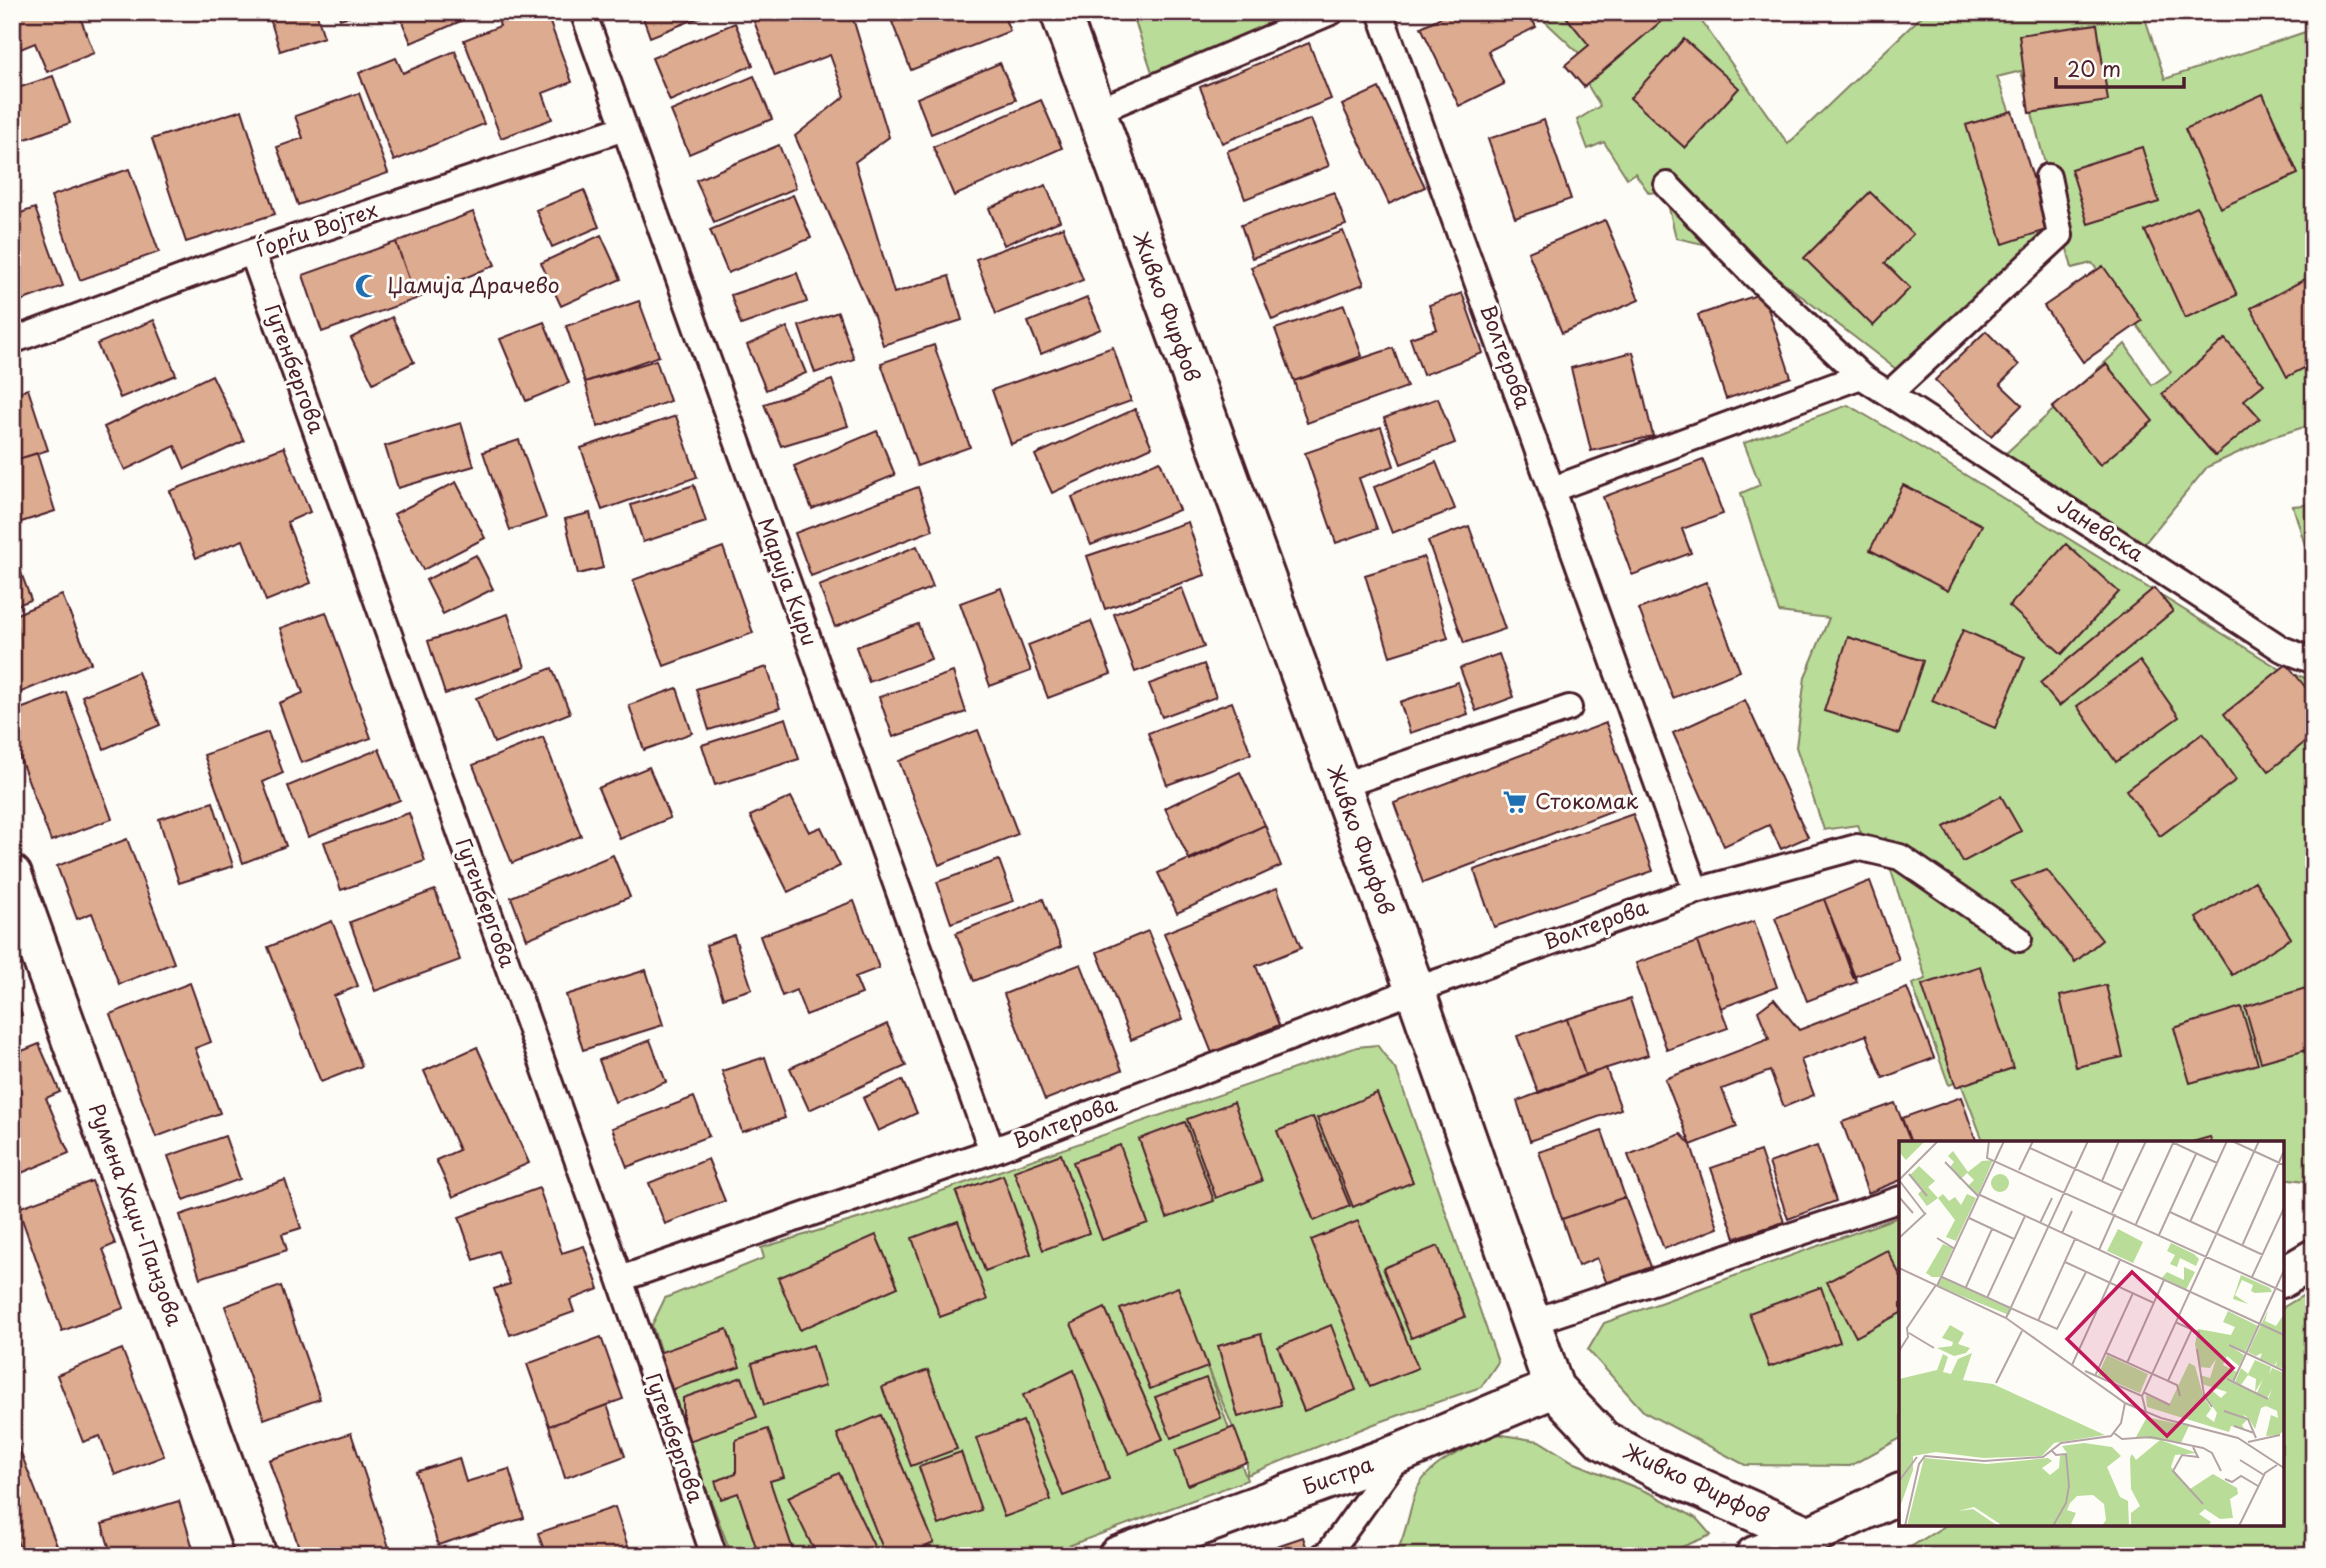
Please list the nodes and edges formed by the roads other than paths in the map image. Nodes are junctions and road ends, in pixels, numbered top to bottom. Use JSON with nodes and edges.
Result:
{"nodes":[{"id":1,"x":583,"y":12,"type":"edge"},
{"id":2,"x":1060,"y":12,"type":"edge"},
{"id":3,"x":1331,"y":12,"type":"edge"},
{"id":4,"x":1380,"y":12,"type":"edge"},
{"id":5,"x":1095,"y":113,"type":"junction"},
{"id":6,"x":624,"y":128,"type":"junction"},
{"id":7,"x":2048,"y":177,"type":"dead end"},
{"id":8,"x":1667,"y":184,"type":"dead end"},
{"id":9,"x":251,"y":252,"type":"junction"},
{"id":10,"x":12,"y":341,"type":"edge"},
{"id":11,"x":1861,"y":376,"type":"junction"},
{"id":12,"x":1890,"y":393,"type":"junction"},
{"id":13,"x":1553,"y":489,"type":"junction"},
{"id":14,"x":2314,"y":662,"type":"edge"},
{"id":15,"x":1569,"y":708,"type":"dead end"},
{"id":16,"x":1340,"y":786,"type":"junction"},
{"id":17,"x":12,"y":875,"type":"edge"},
{"id":18,"x":1696,"y":891,"type":"junction"},
{"id":19,"x":2019,"y":939,"type":"dead end"},
{"id":20,"x":1415,"y":990,"type":"junction"},
{"id":21,"x":992,"y":1151,"type":"junction"},
{"id":22,"x":1899,"y":1200,"type":"edge"},
{"id":23,"x":2314,"y":1259,"type":"edge"},
{"id":24,"x":2284,"y":1277,"type":"edge"},
{"id":25,"x":620,"y":1279,"type":"junction"},
{"id":26,"x":1532,"y":1322,"type":"junction"},
{"id":27,"x":1554,"y":1388,"type":"junction"},
{"id":28,"x":1401,"y":1453,"type":"junction"},
{"id":29,"x":1899,"y":1494,"type":"edge"},
{"id":30,"x":1809,"y":1536,"type":"junction"},
{"id":31,"x":257,"y":1556,"type":"edge"},
{"id":32,"x":714,"y":1556,"type":"edge"},
{"id":33,"x":1118,"y":1556,"type":"edge"},
{"id":34,"x":1323,"y":1556,"type":"edge"},
{"id":35,"x":1755,"y":1556,"type":"edge"}],
"edges":[{"from":1,"to":6,"type":"lane","name":"Марија Кири"},
{"from":2,"to":5,"type":"street","name":"Живко Фирфов"},
{"from":3,"to":5,"type":"lane"},
{"from":4,"to":13,"type":"lane","name":"Волтерова"},
{"from":5,"to":16,"type":"street","name":"Живко Фирфов"},
{"from":6,"to":9,"type":"lane","name":"Ѓорѓи Војтех"},
{"from":6,"to":21,"type":"lane","name":"Марија Кири"},
{"from":7,"to":12,"type":"lane"},
{"from":8,"to":11,"type":"lane","name":"Јаневска"},
{"from":9,"to":10,"type":"lane","name":"Ѓорѓи Војтех"},
{"from":9,"to":25,"type":"lane","name":"Гутенбергова"},
{"from":11,"to":12,"type":"lane","name":"Јаневска"},
{"from":11,"to":13,"type":"lane"},
{"from":12,"to":14,"type":"lane","name":"Јаневска"},
{"from":13,"to":18,"type":"lane","name":"Волтерова"},
{"from":15,"to":16,"type":"lane"},
{"from":16,"to":20,"type":"street","name":"Живко Фирфов"},
{"from":17,"to":31,"type":"street","name":"Румена Хаџи-Панзова"},
{"from":18,"to":19,"type":"lane"},
{"from":18,"to":20,"type":"lane","name":"Волтерова"},
{"from":20,"to":21,"type":"lane","name":"Волтерова"},
{"from":20,"to":26,"type":"street","name":"Живко Фирфов"},
{"from":21,"to":25,"type":"lane","name":"Волтерова"},
{"from":22,"to":26,"type":"lane"},
{"from":23,"to":24,"type":"street"},
{"from":25,"to":32,"type":"lane","name":"Гутенбергова"},
{"from":26,"to":27,"type":"street","name":"Живко Фирфов"},
{"from":27,"to":28,"type":"street","name":"Бистра"},
{"from":27,"to":30,"type":"street","name":"Живко Фирфов"},
{"from":28,"to":33,"type":"street","name":"Бистра"},
{"from":28,"to":34,"type":"lane"},
{"from":29,"to":30,"type":"street"},
{"from":30,"to":35,"type":"street"}]}
